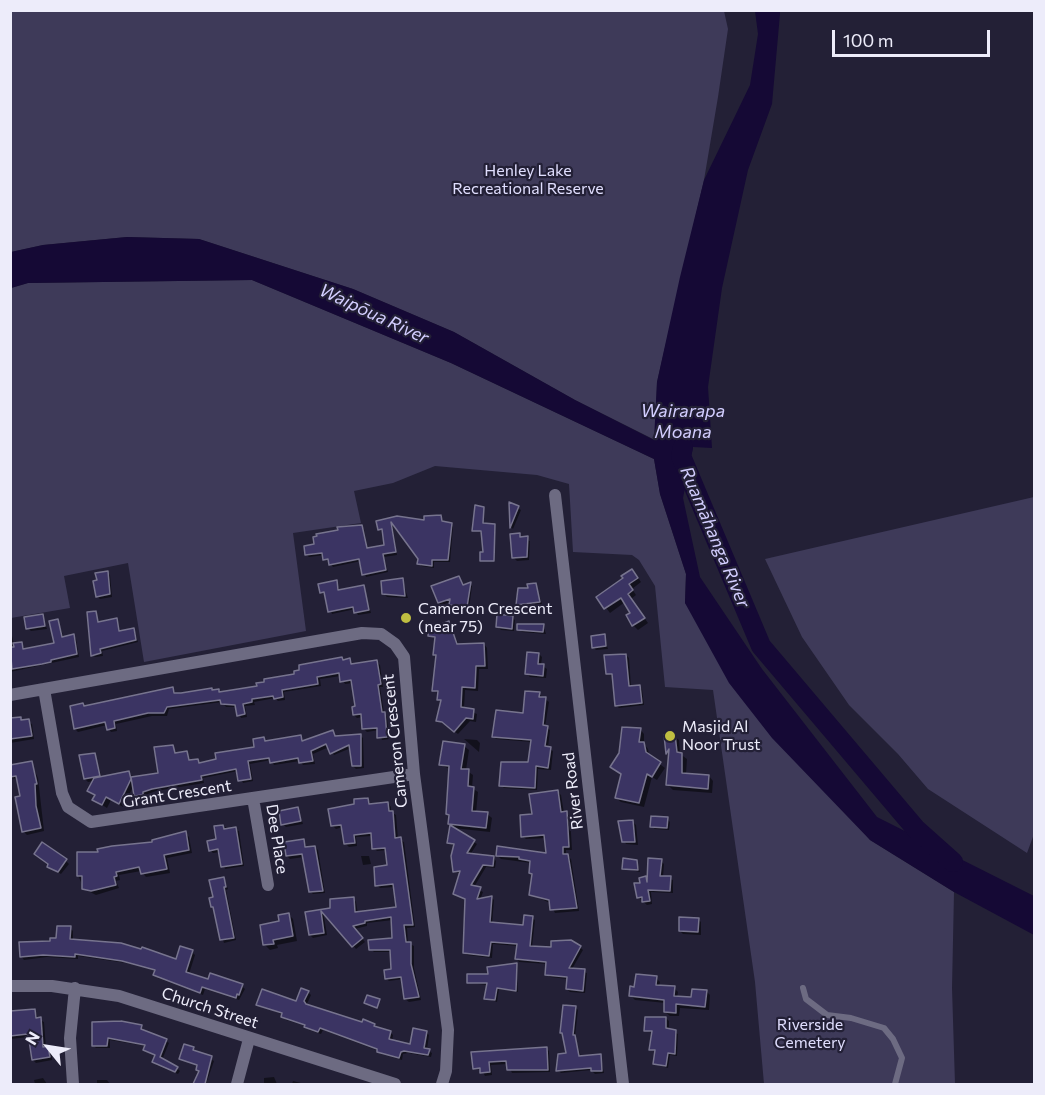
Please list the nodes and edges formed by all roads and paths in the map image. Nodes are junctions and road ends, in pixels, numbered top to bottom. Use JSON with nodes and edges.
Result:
{"nodes":[{"id":1,"x":555,"y":495,"type":"dead end"},
{"id":2,"x":44,"y":689,"type":"junction"},
{"id":3,"x":10,"y":695,"type":"edge"},
{"id":4,"x":414,"y":774,"type":"junction"},
{"id":5,"x":254,"y":798,"type":"junction"},
{"id":6,"x":268,"y":885,"type":"dead end"},
{"id":7,"x":10,"y":986,"type":"edge"},
{"id":8,"x":75,"y":988,"type":"junction"},
{"id":9,"x":803,"y":988,"type":"dead end"},
{"id":10,"x":249,"y":1039,"type":"junction"},
{"id":11,"x":73,"y":1084,"type":"edge"},
{"id":12,"x":237,"y":1084,"type":"edge"},
{"id":13,"x":395,"y":1084,"type":"edge"},
{"id":14,"x":442,"y":1084,"type":"edge"},
{"id":15,"x":623,"y":1084,"type":"edge"},
{"id":16,"x":895,"y":1084,"type":"edge"}],
"edges":[{"from":1,"to":15,"type":"street","name":"River Road"},
{"from":2,"to":3,"type":"street","name":"Cameron Crescent"},
{"from":2,"to":4,"type":"street","name":"Cameron Crescent"},
{"from":2,"to":5,"type":"street","name":"Grant Crescent"},
{"from":4,"to":5,"type":"street","name":"Grant Crescent"},
{"from":4,"to":14,"type":"street","name":"Cameron Crescent"},
{"from":5,"to":6,"type":"street","name":"Dee Place"},
{"from":7,"to":8,"type":"street","name":"Church Street"},
{"from":8,"to":10,"type":"street","name":"Church Street"},
{"from":8,"to":11,"type":"street"},
{"from":9,"to":16,"type":"lane"},
{"from":10,"to":12,"type":"street"},
{"from":10,"to":13,"type":"street","name":"Church Street"}]}
